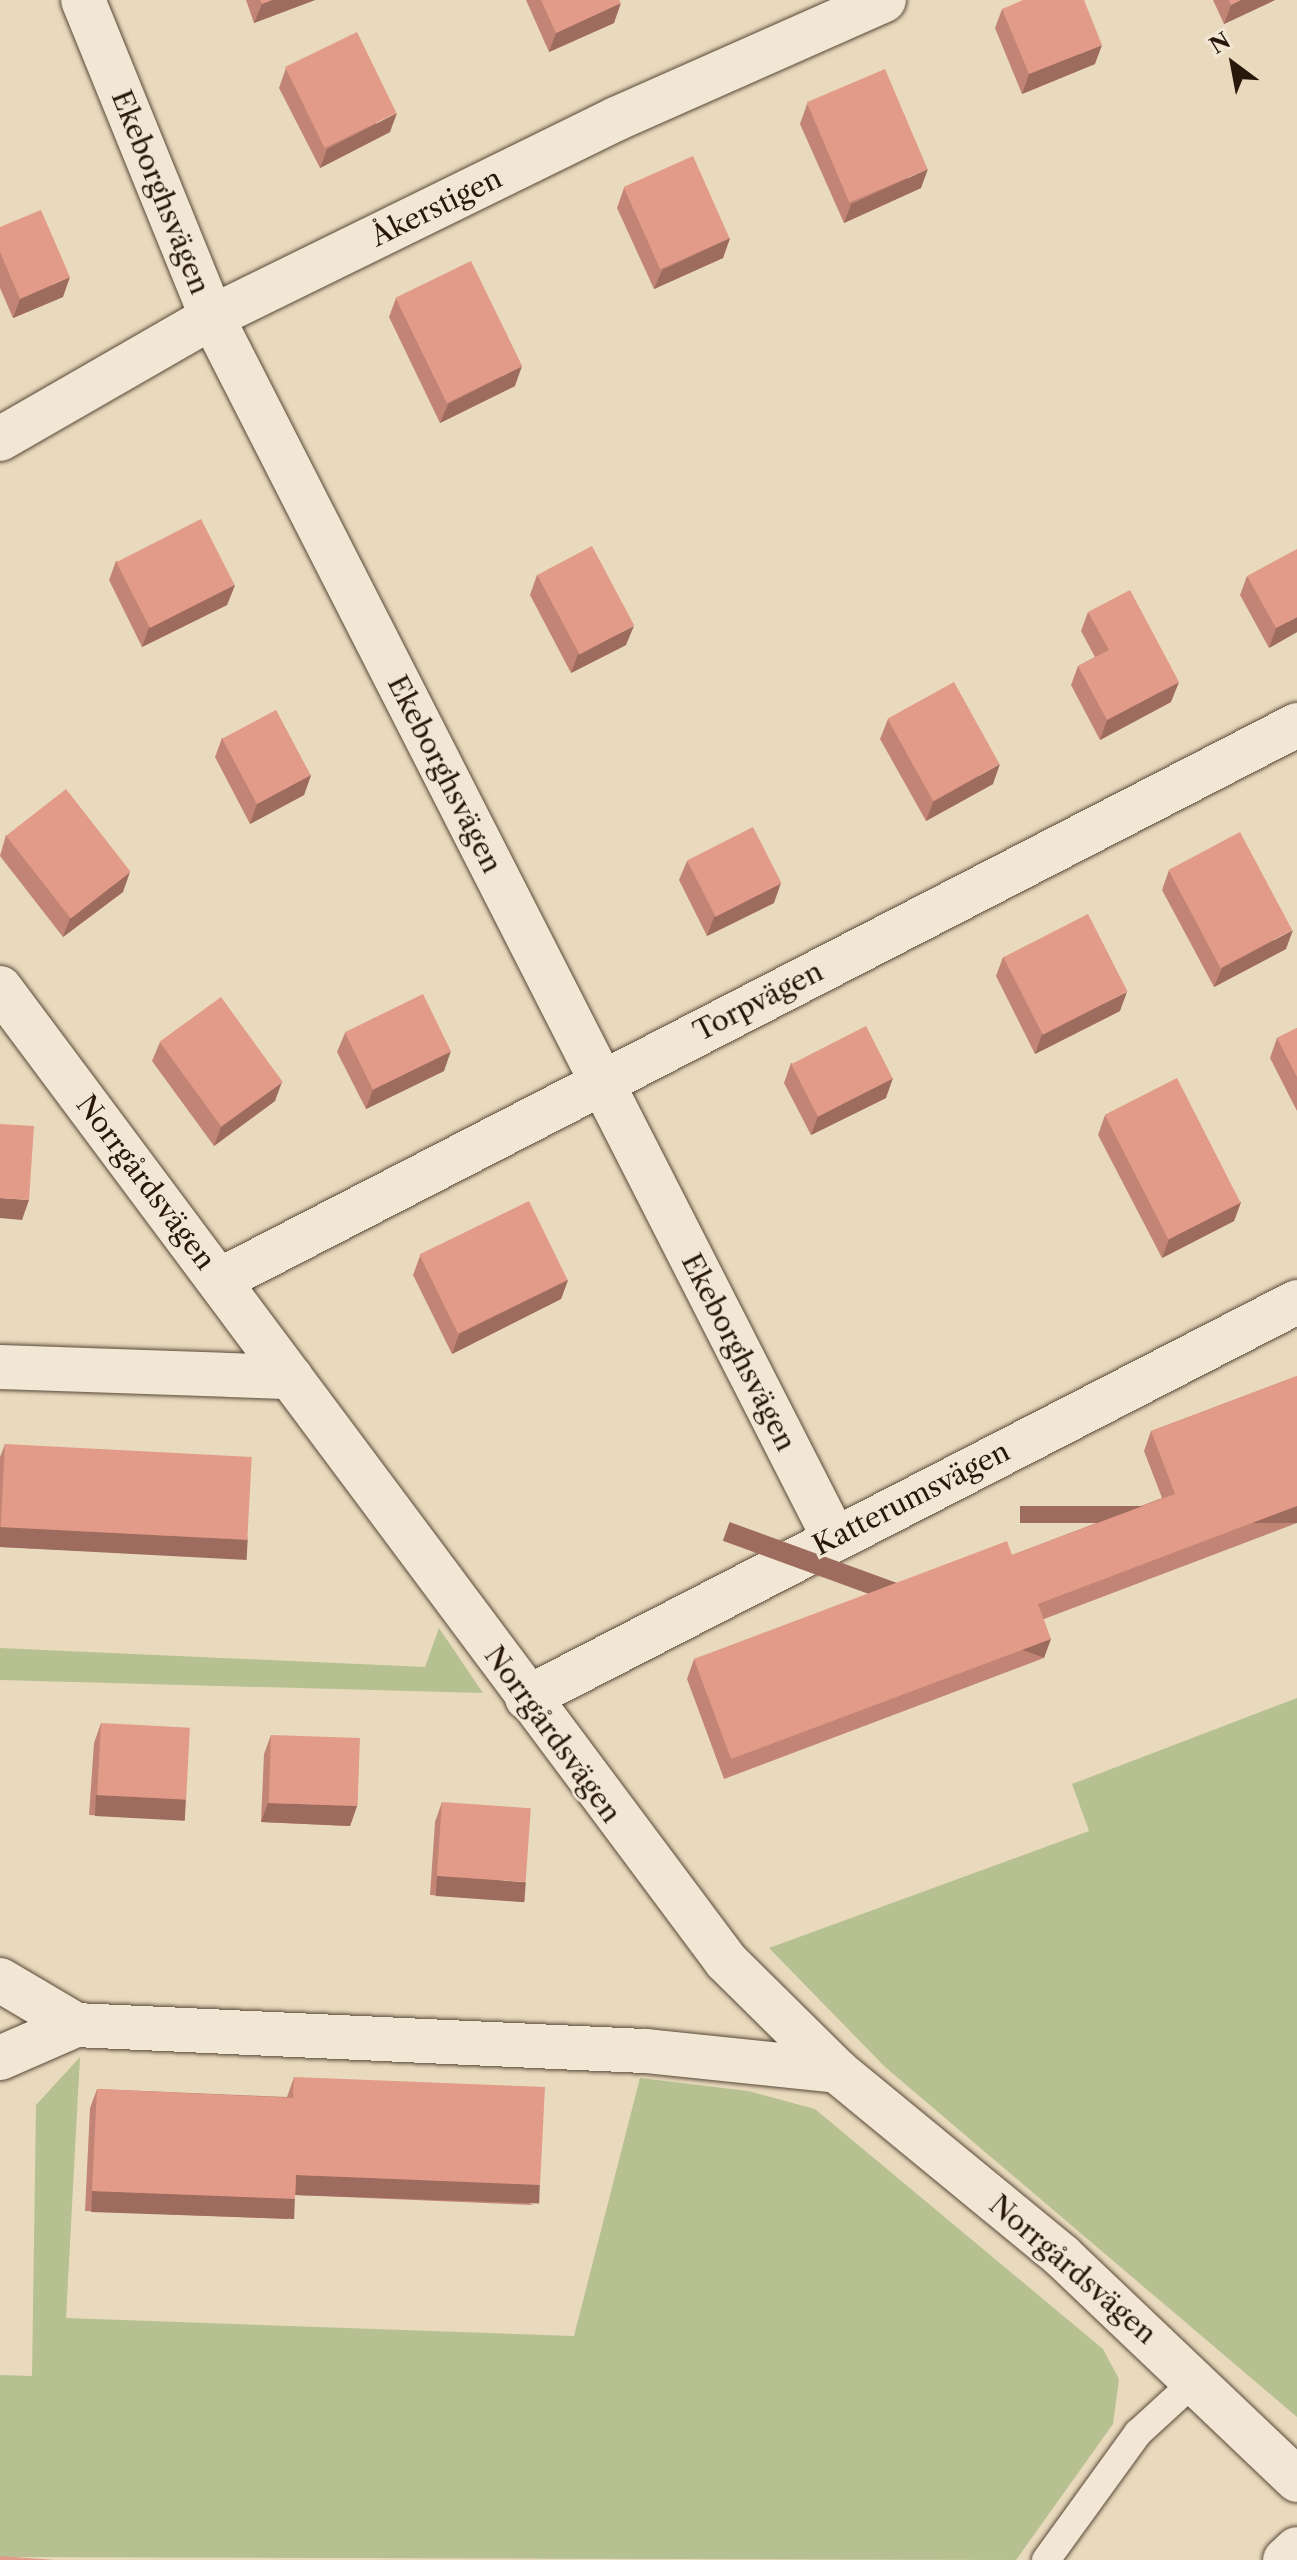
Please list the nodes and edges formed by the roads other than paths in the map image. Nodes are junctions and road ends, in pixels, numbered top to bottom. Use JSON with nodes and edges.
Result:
{"nodes":[{"id":1,"x":83,"y":0,"type":"edge"},
{"id":2,"x":884,"y":0,"type":"edge"},
{"id":3,"x":212,"y":317,"type":"junction"},
{"id":4,"x":0,"y":439,"type":"edge"},
{"id":5,"x":1297,"y":725,"type":"edge"},
{"id":6,"x":0,"y":988,"type":"edge"},
{"id":7,"x":601,"y":1081,"type":"junction"},
{"id":8,"x":220,"y":1280,"type":"junction"},
{"id":9,"x":1297,"y":1302,"type":"edge"},
{"id":10,"x":0,"y":1367,"type":"edge"},
{"id":11,"x":291,"y":1377,"type":"junction"},
{"id":12,"x":833,"y":1536,"type":"junction"},
{"id":13,"x":527,"y":1698,"type":"junction"},
{"id":14,"x":0,"y":1980,"type":"edge"},
{"id":15,"x":76,"y":2025,"type":"junction"},
{"id":16,"x":0,"y":2058,"type":"edge"},
{"id":17,"x":837,"y":2071,"type":"junction"},
{"id":18,"x":1197,"y":2379,"type":"junction"},
{"id":19,"x":1297,"y":2480,"type":"edge"},
{"id":20,"x":1297,"y":2549,"type":"edge"},
{"id":21,"x":1046,"y":2560,"type":"edge"},
{"id":22,"x":1285,"y":2560,"type":"edge"}],
"edges":[{"from":1,"to":3,"type":"street","name":"Ekeborghsvägen"},
{"from":2,"to":3,"type":"street","name":"Åkerstigen"},
{"from":3,"to":4,"type":"street","name":"Åkerstigen"},
{"from":3,"to":7,"type":"street","name":"Ekeborghsvägen"},
{"from":5,"to":7,"type":"street","name":"Torpvägen"},
{"from":6,"to":8,"type":"street","name":"Norrgårdsvägen"},
{"from":7,"to":8,"type":"street","name":"Torpvägen"},
{"from":7,"to":12,"type":"street","name":"Ekeborghsvägen"},
{"from":8,"to":11,"type":"street","name":"Norrgårdsvägen"},
{"from":9,"to":12,"type":"street","name":"Katterumsvägen"},
{"from":10,"to":11,"type":"street"},
{"from":11,"to":13,"type":"street","name":"Norrgårdsvägen"},
{"from":12,"to":13,"type":"street","name":"Katterumsvägen"},
{"from":13,"to":17,"type":"street","name":"Norrgårdsvägen"},
{"from":14,"to":15,"type":"street"},
{"from":15,"to":16,"type":"street"},
{"from":15,"to":17,"type":"street"},
{"from":17,"to":18,"type":"street","name":"Norrgårdsvägen"},
{"from":18,"to":19,"type":"street","name":"Norrgårdsvägen"},
{"from":18,"to":21,"type":"lane"},
{"from":20,"to":22,"type":"street"}]}
